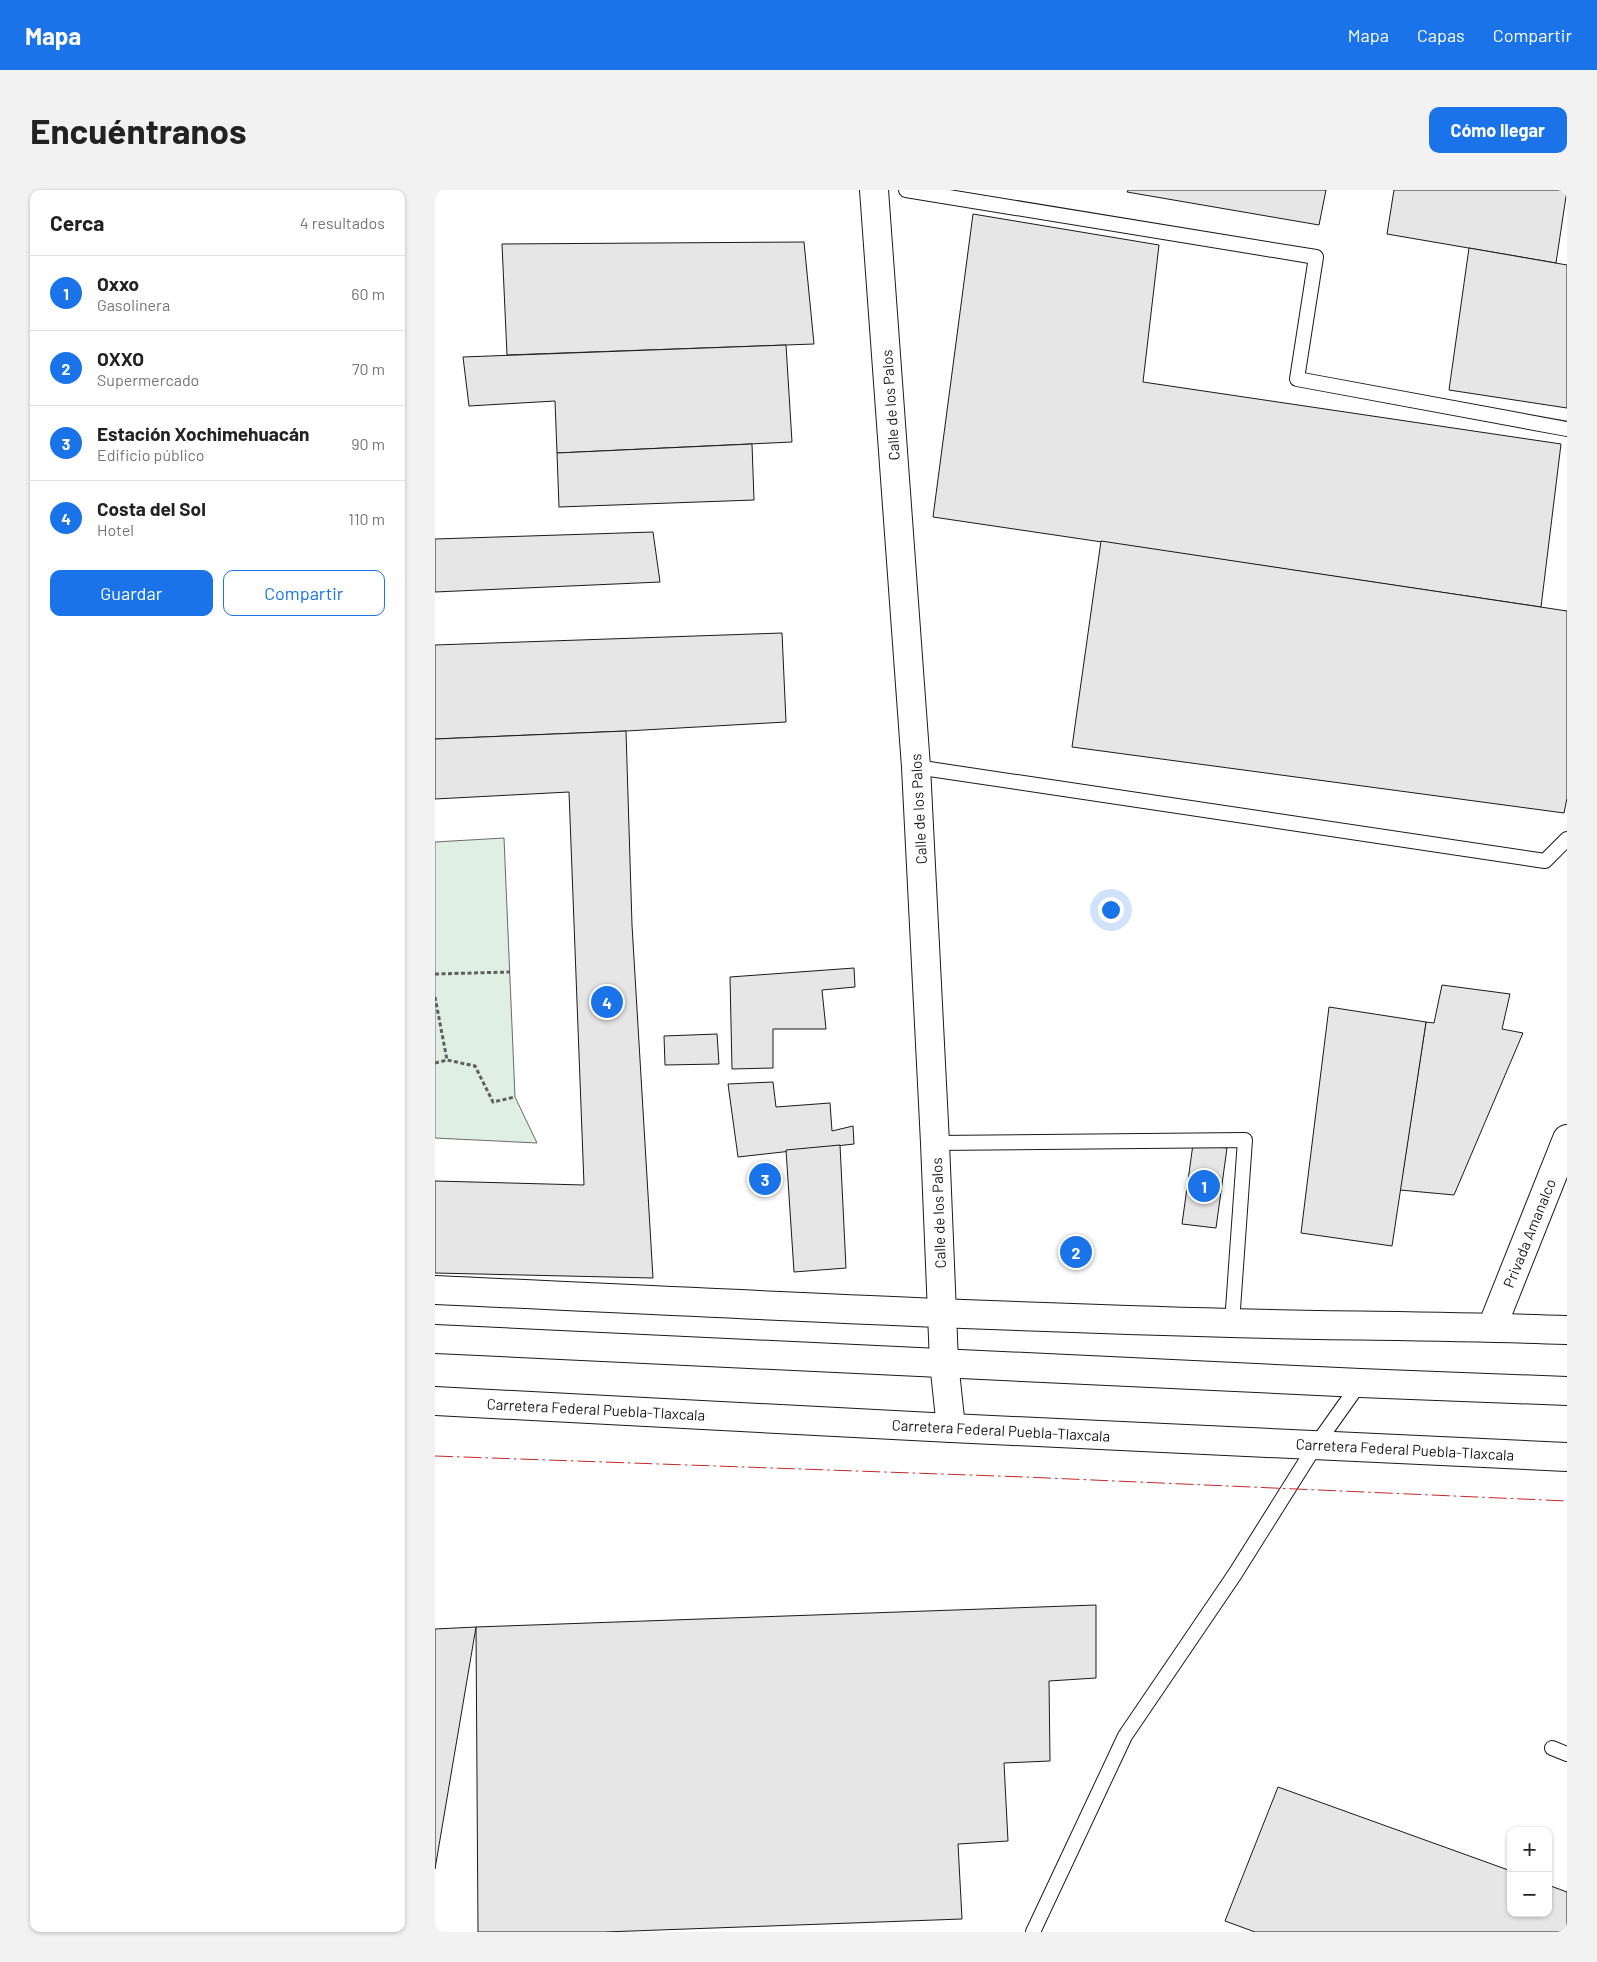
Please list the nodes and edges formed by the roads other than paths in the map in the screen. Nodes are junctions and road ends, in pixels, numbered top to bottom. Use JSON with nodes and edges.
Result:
{"nodes":[{"id":1,"x":874,"y":190,"type":"edge"},
{"id":2,"x":906,"y":190,"type":"edge"},
{"id":3,"x":1567,"y":429,"type":"edge"},
{"id":4,"x":916,"y":767,"type":"junction"},
{"id":5,"x":1567,"y":839,"type":"edge"},
{"id":6,"x":1567,"y":1139,"type":"edge"},
{"id":7,"x":935,"y":1142,"type":"junction"},
{"id":8,"x":435,"y":1290,"type":"edge"},
{"id":9,"x":942,"y":1313,"type":"junction"},
{"id":10,"x":1232,"y":1323,"type":"junction"},
{"id":11,"x":1492,"y":1327,"type":"junction"},
{"id":12,"x":1567,"y":1330,"type":"edge"},
{"id":13,"x":435,"y":1339,"type":"edge"},
{"id":14,"x":944,"y":1362,"type":"junction"},
{"id":15,"x":1360,"y":1383,"type":"junction"},
{"id":16,"x":1567,"y":1391,"type":"edge"},
{"id":17,"x":435,"y":1401,"type":"edge"},
{"id":18,"x":951,"y":1428,"type":"junction"},
{"id":19,"x":1316,"y":1445,"type":"junction"},
{"id":20,"x":1567,"y":1457,"type":"edge"},
{"id":21,"x":1552,"y":1748,"type":"dead end"},
{"id":22,"x":1567,"y":1754,"type":"edge"},
{"id":23,"x":1033,"y":1932,"type":"edge"}],
"edges":[{"from":1,"to":4,"type":"main road","name":"Calle de los Palos"},
{"from":2,"to":3,"type":"lane"},
{"from":4,"to":5,"type":"lane"},
{"from":4,"to":7,"type":"main road","name":"Calle de los Palos"},
{"from":6,"to":11,"type":"main road","name":"Privada Amanalco"},
{"from":7,"to":9,"type":"main road","name":"Calle de los Palos"},
{"from":7,"to":10,"type":"lane"},
{"from":8,"to":9,"type":"main road"},
{"from":9,"to":10,"type":"main road"},
{"from":9,"to":14,"type":"main road","name":"Calle de los Palos"},
{"from":10,"to":11,"type":"main road"},
{"from":11,"to":12,"type":"main road"},
{"from":13,"to":14,"type":"main road"},
{"from":14,"to":15,"type":"main road"},
{"from":14,"to":18,"type":"main road","name":"Calle de los Palos"},
{"from":15,"to":16,"type":"main road"},
{"from":15,"to":19,"type":"lane"},
{"from":17,"to":18,"type":"main road","name":"Carretera Federal Puebla-Tlaxcala"},
{"from":18,"to":19,"type":"main road","name":"Carretera Federal Puebla-Tlaxcala"},
{"from":19,"to":20,"type":"main road","name":"Carretera Federal Puebla-Tlaxcala"},
{"from":19,"to":23,"type":"lane"},
{"from":21,"to":22,"type":"lane"}]}
